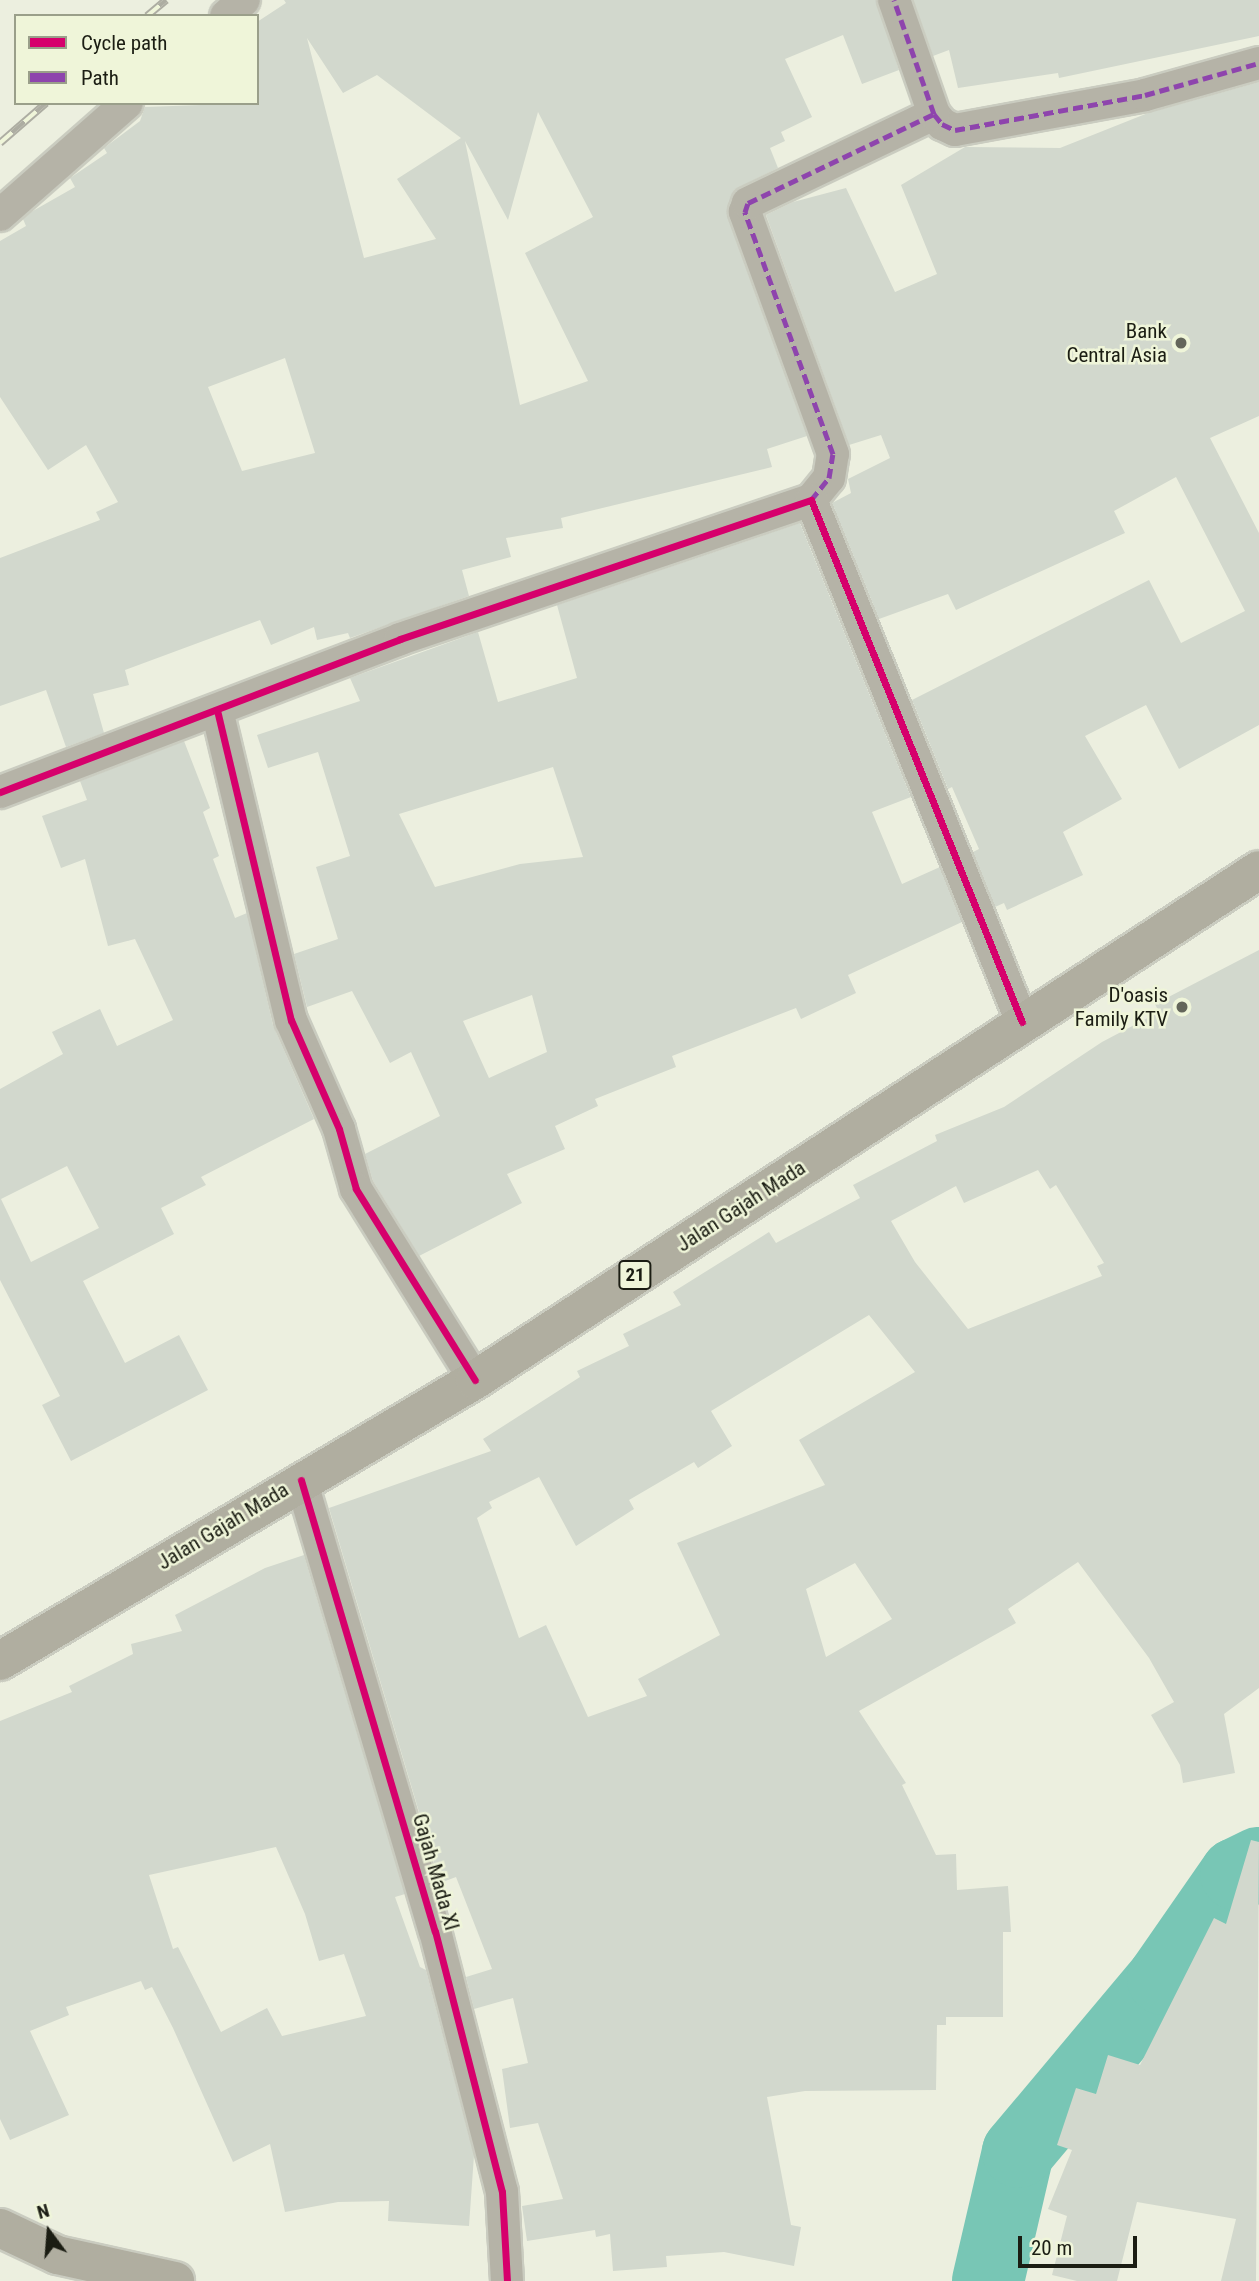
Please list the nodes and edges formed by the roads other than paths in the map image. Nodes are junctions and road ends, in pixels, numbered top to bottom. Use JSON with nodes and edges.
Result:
{"nodes":[{"id":1,"x":244,"y":0,"type":"edge"},
{"id":2,"x":894,"y":0,"type":"edge"},
{"id":3,"x":228,"y":14,"type":"edge"},
{"id":4,"x":1259,"y":63,"type":"edge"},
{"id":5,"x":125,"y":105,"type":"edge"},
{"id":6,"x":934,"y":114,"type":"junction"},
{"id":7,"x":0,"y":215,"type":"edge"},
{"id":8,"x":811,"y":500,"type":"junction"},
{"id":9,"x":217,"y":710,"type":"junction"},
{"id":10,"x":0,"y":792,"type":"edge"},
{"id":11,"x":1259,"y":870,"type":"edge"},
{"id":12,"x":1022,"y":1022,"type":"junction"},
{"id":13,"x":475,"y":1380,"type":"junction"},
{"id":14,"x":301,"y":1480,"type":"junction"},
{"id":15,"x":0,"y":1661,"type":"edge"},
{"id":16,"x":0,"y":2228,"type":"edge"},
{"id":17,"x":175,"y":2281,"type":"edge"},
{"id":18,"x":507,"y":2281,"type":"edge"}],
"edges":[{"from":1,"to":3,"type":"street"},
{"from":2,"to":6,"type":"street"},
{"from":4,"to":6,"type":"street"},
{"from":5,"to":7,"type":"street"},
{"from":6,"to":8,"type":"street"},
{"from":8,"to":9,"type":"street"},
{"from":8,"to":12,"type":"street"},
{"from":9,"to":10,"type":"street"},
{"from":9,"to":13,"type":"street"},
{"from":11,"to":12,"type":"highway","name":"Jalan Gajah Mada","number":"21"},
{"from":12,"to":13,"type":"highway","name":"Jalan Gajah Mada","number":"21"},
{"from":13,"to":14,"type":"highway","name":"Jalan Gajah Mada","number":"21"},
{"from":14,"to":15,"type":"highway","name":"Jalan Gajah Mada","number":"21"},
{"from":14,"to":18,"type":"street","name":"Gajah Mada XI"},
{"from":16,"to":17,"type":"highway"}]}
